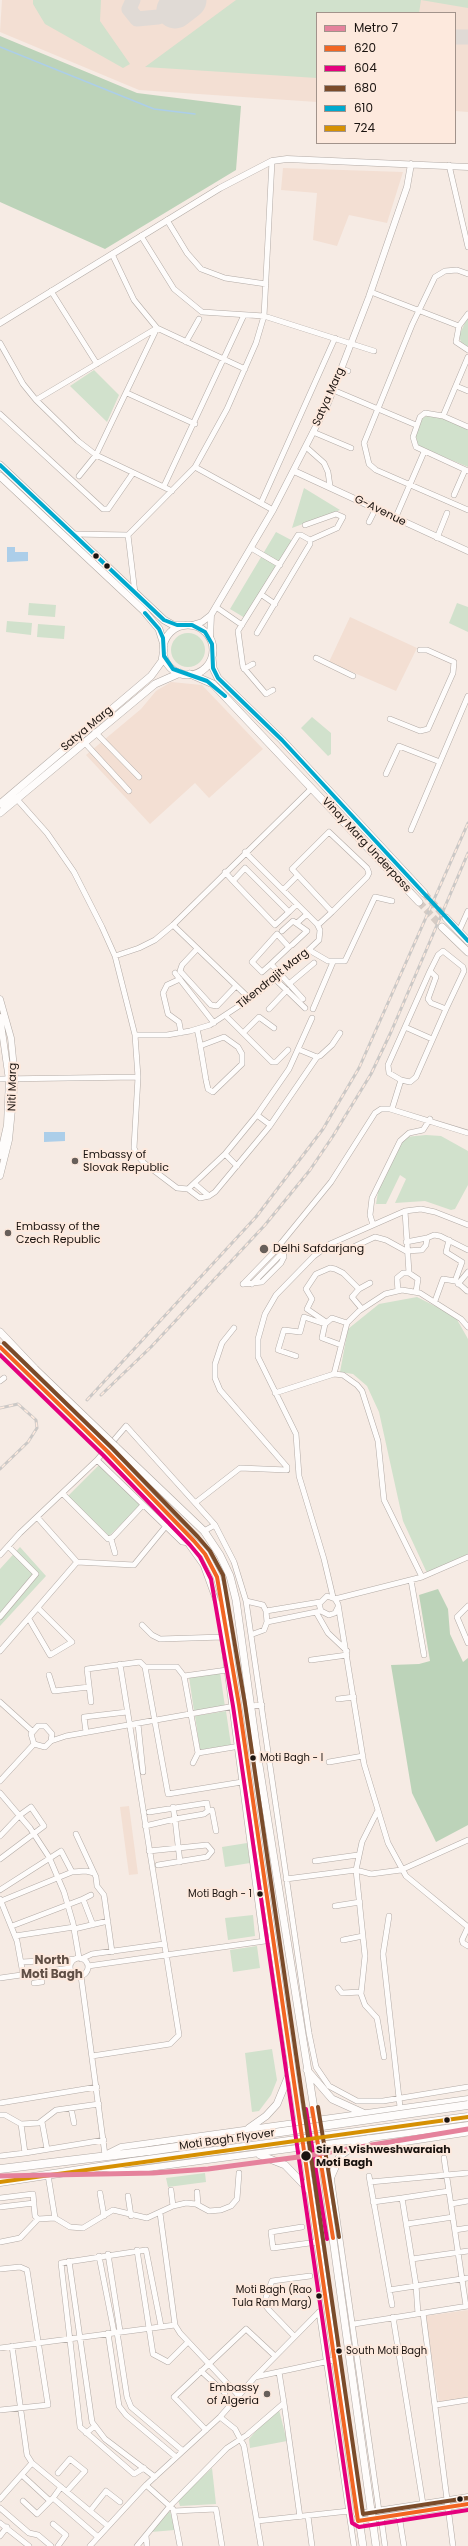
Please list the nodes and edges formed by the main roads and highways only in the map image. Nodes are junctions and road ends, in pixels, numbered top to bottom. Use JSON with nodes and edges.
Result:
{"nodes":[{"id":1,"x":0,"y":465,"type":"edge"},
{"id":2,"x":0,"y":476,"type":"edge"},
{"id":3,"x":188,"y":625,"type":"junction"},
{"id":4,"x":164,"y":646,"type":"junction"},
{"id":5,"x":212,"y":657,"type":"junction"},
{"id":6,"x":180,"y":673,"type":"junction"},
{"id":7,"x":190,"y":674,"type":"junction"},
{"id":8,"x":14,"y":795,"type":"junction"},
{"id":9,"x":0,"y":804,"type":"edge"},
{"id":10,"x":0,"y":813,"type":"edge"},
{"id":11,"x":424,"y":893,"type":"tunnel mouth"},
{"id":12,"x":419,"y":902,"type":"tunnel mouth"},
{"id":13,"x":446,"y":918,"type":"tunnel mouth"},
{"id":14,"x":442,"y":927,"type":"tunnel mouth"},
{"id":15,"x":468,"y":941,"type":"edge"},
{"id":16,"x":468,"y":952,"type":"edge"},
{"id":17,"x":0,"y":1332,"type":"edge"},
{"id":18,"x":0,"y":1347,"type":"edge"},
{"id":19,"x":292,"y":2068,"type":"junction"},
{"id":20,"x":307,"y":2070,"type":"junction"},
{"id":21,"x":468,"y":2105,"type":"edge"},
{"id":22,"x":367,"y":2113,"type":"road end"},
{"id":23,"x":468,"y":2117,"type":"edge"},
{"id":24,"x":249,"y":2128,"type":"road end"},
{"id":25,"x":370,"y":2139,"type":"road end"},
{"id":26,"x":260,"y":2155,"type":"road end"},
{"id":27,"x":0,"y":2169,"type":"edge"},
{"id":28,"x":0,"y":2182,"type":"edge"},
{"id":29,"x":326,"y":2188,"type":"junction"},
{"id":30,"x":309,"y":2190,"type":"junction"},
{"id":31,"x":363,"y":2546,"type":"edge"},
{"id":32,"x":376,"y":2546,"type":"edge"}],
"edges":[{"from":1,"to":3,"type":"main road"},
{"from":2,"to":4,"type":"main road"},
{"from":3,"to":4,"type":"main road"},
{"from":3,"to":5,"type":"main road"},
{"from":4,"to":6,"type":"main road"},
{"from":4,"to":8,"type":"main road","name":"Satya Marg"},
{"from":5,"to":7,"type":"main road"},
{"from":5,"to":11,"type":"main road","name":"Vinay Marg Underpass"},
{"from":6,"to":7,"type":"main road"},
{"from":6,"to":8,"type":"main road","name":"Satya Marg"},
{"from":7,"to":12,"type":"main road","name":"Vinay Marg Underpass"},
{"from":8,"to":9,"type":"main road","name":"Satya Marg"},
{"from":8,"to":10,"type":"main road","name":"Satya Marg"},
{"from":13,"to":15,"type":"main road"},
{"from":14,"to":16,"type":"main road"},
{"from":17,"to":20,"type":"main road","bridge":true},
{"from":18,"to":19,"type":"main road","bridge":true},
{"from":19,"to":24,"type":"main road"},
{"from":19,"to":30,"type":"main road"},
{"from":20,"to":22,"type":"main road"},
{"from":20,"to":29,"type":"main road"},
{"from":21,"to":27,"type":"main road","name":"Moti Bagh Flyover","bridge":true},
{"from":23,"to":28,"type":"main road","name":"Moti Bagh Flyover","bridge":true},
{"from":25,"to":29,"type":"main road"},
{"from":26,"to":30,"type":"main road"},
{"from":29,"to":32,"type":"main road"},
{"from":30,"to":31,"type":"main road"}]}
